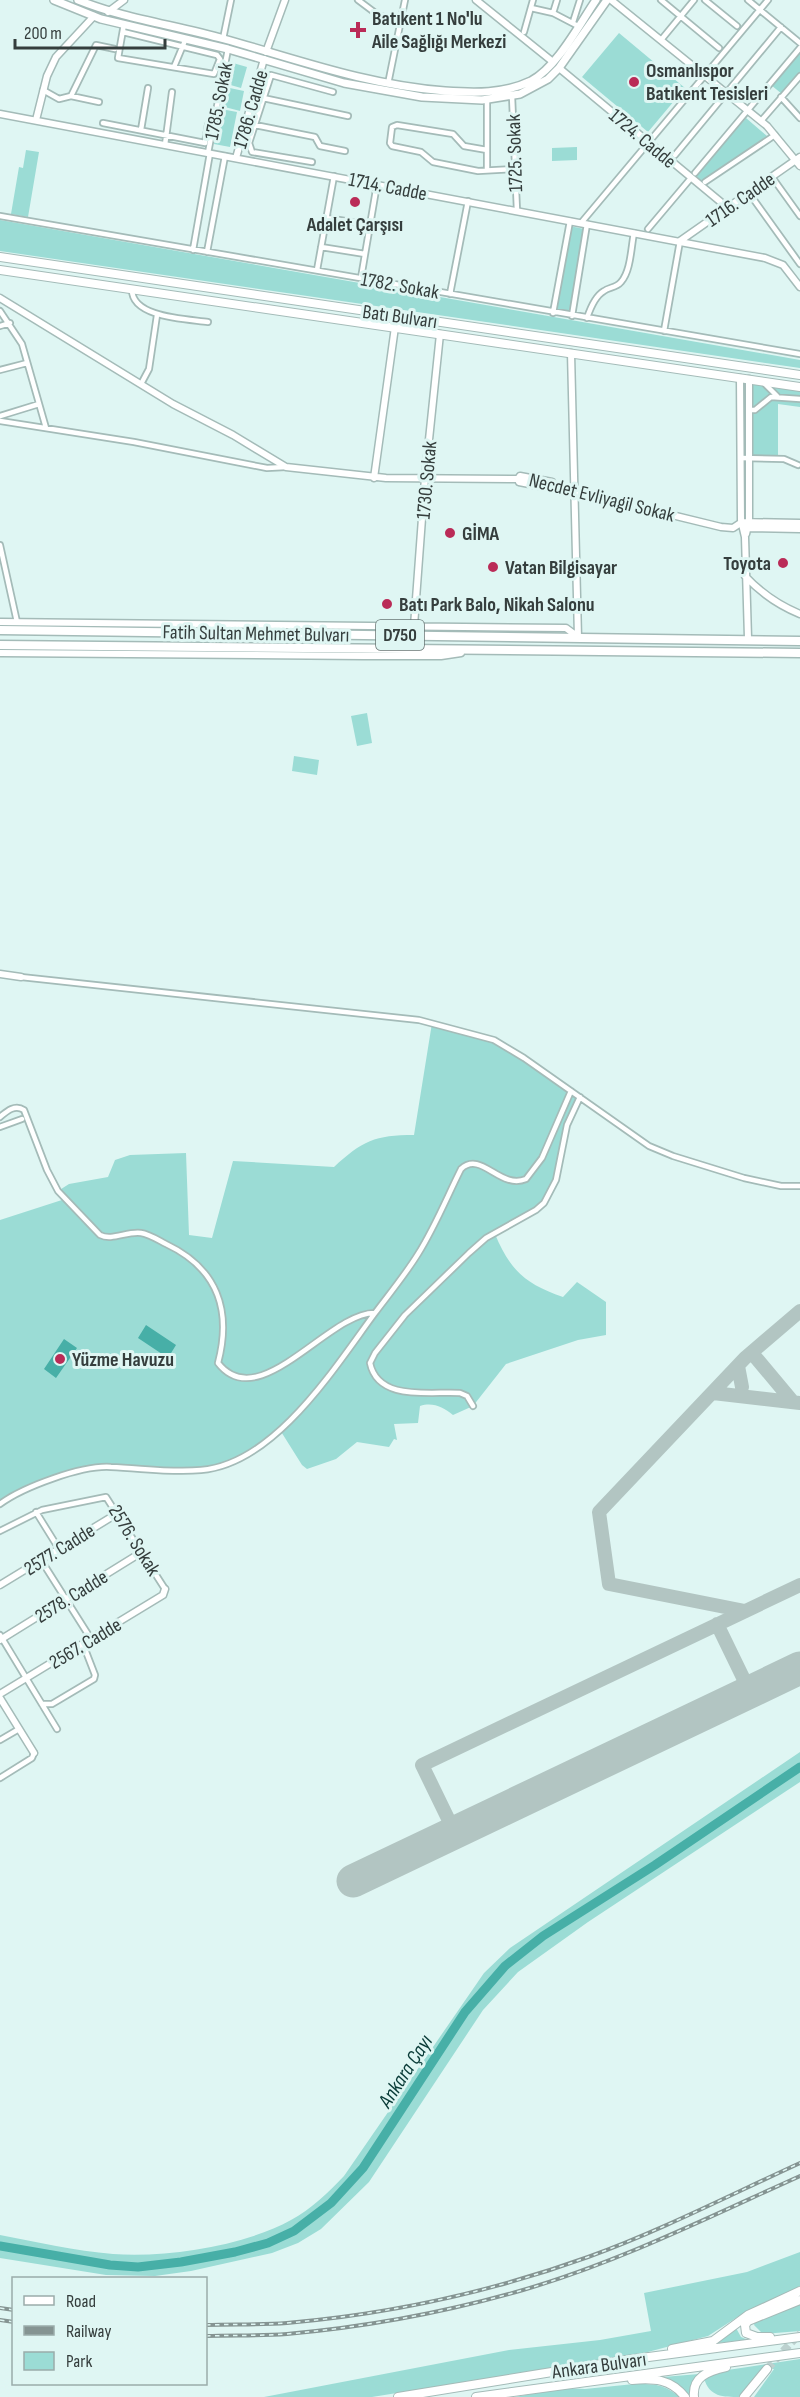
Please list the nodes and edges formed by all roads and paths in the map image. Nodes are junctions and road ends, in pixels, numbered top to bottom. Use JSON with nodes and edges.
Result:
{"nodes":[{"id":1,"x":54,"y":0,"type":"edge"},
{"id":2,"x":78,"y":0,"type":"edge"},
{"id":3,"x":124,"y":0,"type":"edge"},
{"id":4,"x":231,"y":0,"type":"edge"},
{"id":5,"x":285,"y":0,"type":"edge"},
{"id":6,"x":358,"y":0,"type":"edge"},
{"id":7,"x":405,"y":0,"type":"edge"},
{"id":8,"x":533,"y":0,"type":"edge"},
{"id":9,"x":557,"y":0,"type":"edge"},
{"id":10,"x":580,"y":0,"type":"edge"},
{"id":11,"x":596,"y":0,"type":"edge"},
{"id":12,"x":609,"y":0,"type":"edge"},
{"id":13,"x":661,"y":0,"type":"edge"},
{"id":14,"x":694,"y":0,"type":"edge"},
{"id":15,"x":705,"y":0,"type":"edge"},
{"id":16,"x":748,"y":0,"type":"edge"},
{"id":17,"x":768,"y":0,"type":"edge"},
{"id":18,"x":479,"y":1,"type":"edge"},
{"id":19,"x":531,"y":8,"type":"junction"},
{"id":20,"x":760,"y":10,"type":"junction"},
{"id":21,"x":108,"y":12,"type":"junction"},
{"id":22,"x":553,"y":13,"type":"junction"},
{"id":23,"x":94,"y":16,"type":"junction"},
{"id":24,"x":681,"y":16,"type":"junction"},
{"id":25,"x":400,"y":21,"type":"junction"},
{"id":26,"x":575,"y":24,"type":"junction"},
{"id":27,"x":737,"y":26,"type":"dead end"},
{"id":28,"x":781,"y":27,"type":"junction"},
{"id":29,"x":124,"y":28,"type":"junction"},
{"id":30,"x":524,"y":32,"type":"dead end"},
{"id":31,"x":186,"y":37,"type":"junction"},
{"id":32,"x":223,"y":39,"type":"junction"},
{"id":33,"x":661,"y":40,"type":"junction"},
{"id":34,"x":800,"y":43,"type":"edge"},
{"id":35,"x":183,"y":45,"type":"junction"},
{"id":36,"x":719,"y":48,"type":"dead end"},
{"id":37,"x":800,"y":48,"type":"edge"},
{"id":38,"x":115,"y":49,"type":"dead end"},
{"id":39,"x":228,"y":49,"type":"junction"},
{"id":40,"x":265,"y":56,"type":"junction"},
{"id":41,"x":556,"y":65,"type":"junction"},
{"id":42,"x":174,"y":67,"type":"junction"},
{"id":43,"x":705,"y":75,"type":"junction"},
{"id":44,"x":799,"y":77,"type":"edge"},
{"id":45,"x":388,"y":84,"type":"junction"},
{"id":46,"x":148,"y":88,"type":"dead end"},
{"id":47,"x":43,"y":90,"type":"junction"},
{"id":48,"x":172,"y":92,"type":"dead end"},
{"id":49,"x":333,"y":92,"type":"dead end"},
{"id":50,"x":726,"y":93,"type":"junction"},
{"id":51,"x":71,"y":96,"type":"junction"},
{"id":52,"x":512,"y":96,"type":"junction"},
{"id":53,"x":781,"y":97,"type":"junction"},
{"id":54,"x":252,"y":100,"type":"junction"},
{"id":55,"x":263,"y":100,"type":"junction"},
{"id":56,"x":487,"y":100,"type":"junction"},
{"id":57,"x":99,"y":102,"type":"dead end"},
{"id":58,"x":748,"y":110,"type":"junction"},
{"id":59,"x":0,"y":114,"type":"edge"},
{"id":60,"x":348,"y":116,"type":"dead end"},
{"id":61,"x":800,"y":118,"type":"edge"},
{"id":62,"x":36,"y":120,"type":"junction"},
{"id":63,"x":761,"y":121,"type":"junction"},
{"id":64,"x":103,"y":123,"type":"dead end"},
{"id":65,"x":208,"y":125,"type":"dead end"},
{"id":66,"x":255,"y":125,"type":"junction"},
{"id":67,"x":141,"y":130,"type":"junction"},
{"id":68,"x":166,"y":135,"type":"junction"},
{"id":69,"x":775,"y":135,"type":"junction"},
{"id":70,"x":648,"y":142,"type":"junction"},
{"id":71,"x":165,"y":145,"type":"junction"},
{"id":72,"x":487,"y":150,"type":"junction"},
{"id":73,"x":345,"y":151,"type":"dead end"},
{"id":74,"x":209,"y":153,"type":"junction"},
{"id":75,"x":675,"y":155,"type":"dead end"},
{"id":76,"x":225,"y":156,"type":"junction"},
{"id":77,"x":236,"y":158,"type":"junction"},
{"id":78,"x":799,"y":161,"type":"edge"},
{"id":79,"x":312,"y":162,"type":"dead end"},
{"id":80,"x":487,"y":169,"type":"junction"},
{"id":81,"x":515,"y":169,"type":"junction"},
{"id":82,"x":334,"y":176,"type":"junction"},
{"id":83,"x":693,"y":176,"type":"junction"},
{"id":84,"x":772,"y":177,"type":"junction"},
{"id":85,"x":705,"y":182,"type":"dead end"},
{"id":86,"x":377,"y":184,"type":"junction"},
{"id":87,"x":749,"y":193,"type":"junction"},
{"id":88,"x":468,"y":201,"type":"junction"},
{"id":89,"x":728,"y":208,"type":"junction"},
{"id":90,"x":516,"y":210,"type":"junction"},
{"id":91,"x":0,"y":216,"type":"edge"},
{"id":92,"x":800,"y":216,"type":"edge"},
{"id":93,"x":327,"y":218,"type":"junction"},
{"id":94,"x":570,"y":220,"type":"junction"},
{"id":95,"x":584,"y":223,"type":"junction"},
{"id":96,"x":370,"y":225,"type":"junction"},
{"id":97,"x":648,"y":229,"type":"dead end"},
{"id":98,"x":634,"y":232,"type":"junction"},
{"id":99,"x":680,"y":241,"type":"junction"},
{"id":100,"x":321,"y":247,"type":"junction"},
{"id":101,"x":193,"y":250,"type":"junction"},
{"id":102,"x":207,"y":252,"type":"junction"},
{"id":103,"x":365,"y":254,"type":"junction"},
{"id":104,"x":0,"y":257,"type":"edge"},
{"id":105,"x":799,"y":262,"type":"edge"},
{"id":106,"x":0,"y":270,"type":"edge"},
{"id":107,"x":317,"y":270,"type":"junction"},
{"id":108,"x":361,"y":278,"type":"junction"},
{"id":109,"x":800,"y":287,"type":"edge"},
{"id":110,"x":132,"y":289,"type":"junction"},
{"id":111,"x":450,"y":294,"type":"junction"},
{"id":112,"x":0,"y":298,"type":"edge"},
{"id":113,"x":0,"y":311,"type":"edge"},
{"id":114,"x":553,"y":313,"type":"junction"},
{"id":115,"x":157,"y":315,"type":"junction"},
{"id":116,"x":572,"y":316,"type":"junction"},
{"id":117,"x":587,"y":318,"type":"junction"},
{"id":118,"x":208,"y":322,"type":"dead end"},
{"id":119,"x":10,"y":323,"type":"junction"},
{"id":120,"x":0,"y":326,"type":"edge"},
{"id":121,"x":394,"y":327,"type":"junction"},
{"id":122,"x":664,"y":331,"type":"junction"},
{"id":123,"x":440,"y":334,"type":"junction"},
{"id":124,"x":571,"y":353,"type":"junction"},
{"id":125,"x":800,"y":354,"type":"edge"},
{"id":126,"x":27,"y":363,"type":"junction"},
{"id":127,"x":0,"y":370,"type":"edge"},
{"id":128,"x":800,"y":375,"type":"edge"},
{"id":129,"x":744,"y":378,"type":"junction"},
{"id":130,"x":760,"y":381,"type":"junction"},
{"id":131,"x":141,"y":384,"type":"junction"},
{"id":132,"x":800,"y":387,"type":"edge"},
{"id":133,"x":777,"y":396,"type":"junction"},
{"id":134,"x":800,"y":399,"type":"edge"},
{"id":135,"x":39,"y":404,"type":"junction"},
{"id":136,"x":749,"y":410,"type":"junction"},
{"id":137,"x":0,"y":416,"type":"edge"},
{"id":138,"x":0,"y":422,"type":"edge"},
{"id":139,"x":46,"y":428,"type":"junction"},
{"id":140,"x":741,"y":458,"type":"junction"},
{"id":141,"x":749,"y":458,"type":"junction"},
{"id":142,"x":798,"y":465,"type":"dead end"},
{"id":143,"x":286,"y":467,"type":"junction"},
{"id":144,"x":374,"y":478,"type":"junction"},
{"id":145,"x":425,"y":478,"type":"junction"},
{"id":146,"x":575,"y":490,"type":"junction"},
{"id":147,"x":800,"y":523,"type":"edge"},
{"id":148,"x":746,"y":525,"type":"junction"},
{"id":149,"x":800,"y":529,"type":"edge"},
{"id":150,"x":0,"y":545,"type":"edge"},
{"id":151,"x":745,"y":576,"type":"junction"},
{"id":152,"x":800,"y":614,"type":"edge"},
{"id":153,"x":0,"y":622,"type":"edge"},
{"id":154,"x":17,"y":622,"type":"junction"},
{"id":155,"x":368,"y":626,"type":"junction"},
{"id":156,"x":414,"y":626,"type":"junction"},
{"id":157,"x":0,"y":630,"type":"edge"},
{"id":158,"x":403,"y":635,"type":"junction"},
{"id":159,"x":578,"y":637,"type":"junction"},
{"id":160,"x":748,"y":638,"type":"junction"},
{"id":161,"x":800,"y":639,"type":"edge"},
{"id":162,"x":0,"y":645,"type":"edge"},
{"id":163,"x":482,"y":650,"type":"junction"},
{"id":164,"x":0,"y":653,"type":"edge"},
{"id":165,"x":800,"y":654,"type":"edge"},
{"id":166,"x":0,"y":974,"type":"edge"},
{"id":167,"x":21,"y":977,"type":"joint"},
{"id":168,"x":571,"y":1091,"type":"junction"},
{"id":169,"x":579,"y":1097,"type":"junction"},
{"id":170,"x":0,"y":1116,"type":"edge"},
{"id":171,"x":22,"y":1119,"type":"dead end"},
{"id":172,"x":0,"y":1127,"type":"edge"},
{"id":173,"x":800,"y":1186,"type":"edge"},
{"id":174,"x":375,"y":1313,"type":"junction"},
{"id":175,"x":473,"y":1406,"type":"dead end"},
{"id":176,"x":0,"y":1504,"type":"edge"},
{"id":177,"x":36,"y":1512,"type":"junction"},
{"id":178,"x":118,"y":1513,"type":"junction"},
{"id":179,"x":0,"y":1531,"type":"edge"},
{"id":180,"x":59,"y":1549,"type":"junction"},
{"id":181,"x":142,"y":1552,"type":"junction"},
{"id":182,"x":41,"y":1560,"type":"junction"},
{"id":183,"x":0,"y":1585,"type":"edge"},
{"id":184,"x":165,"y":1589,"type":"joint"},
{"id":185,"x":66,"y":1599,"type":"junction"},
{"id":186,"x":1,"y":1638,"type":"edge"},
{"id":187,"x":91,"y":1639,"type":"junction"},
{"id":188,"x":83,"y":1644,"type":"junction"},
{"id":189,"x":26,"y":1678,"type":"junction"},
{"id":190,"x":0,"y":1696,"type":"edge"},
{"id":191,"x":42,"y":1704,"type":"junction"},
{"id":192,"x":57,"y":1728,"type":"dead end"},
{"id":193,"x":19,"y":1729,"type":"junction"},
{"id":194,"x":0,"y":1740,"type":"edge"},
{"id":195,"x":34,"y":1753,"type":"joint"},
{"id":196,"x":0,"y":1778,"type":"edge"},
{"id":197,"x":800,"y":2291,"type":"edge"},
{"id":198,"x":800,"y":2300,"type":"edge"},
{"id":199,"x":799,"y":2337,"type":"edge"},
{"id":200,"x":800,"y":2353,"type":"edge"},
{"id":201,"x":767,"y":2358,"type":"junction"},
{"id":202,"x":625,"y":2361,"type":"junction"},
{"id":203,"x":568,"y":2383,"type":"junction"},
{"id":204,"x":398,"y":2397,"type":"edge"},
{"id":205,"x":476,"y":2397,"type":"edge"},
{"id":206,"x":685,"y":2397,"type":"edge"},
{"id":207,"x":694,"y":2397,"type":"edge"},
{"id":208,"x":744,"y":2397,"type":"edge"},
{"id":209,"x":749,"y":2397,"type":"edge"}],
"edges":[{"from":1,"to":23,"type":"main road"},
{"from":2,"to":21,"type":"main road"},
{"from":3,"to":21,"type":"street"},
{"from":4,"to":32,"type":"street"},
{"from":5,"to":40,"type":"street","name":"1786. Cadde"},
{"from":6,"to":25,"type":"street"},
{"from":7,"to":25,"type":"street"},
{"from":8,"to":19,"type":"street"},
{"from":9,"to":22,"type":"street"},
{"from":10,"to":26,"type":"street"},
{"from":11,"to":26,"type":"main road"},
{"from":12,"to":33,"type":"street"},
{"from":12,"to":41,"type":"main road"},
{"from":13,"to":24,"type":"street"},
{"from":14,"to":24,"type":"street"},
{"from":15,"to":27,"type":"street"},
{"from":16,"to":20,"type":"street"},
{"from":17,"to":20,"type":"street"},
{"from":18,"to":41,"type":"street","name":"1724. Cadde"},
{"from":19,"to":22,"type":"street"},
{"from":19,"to":30,"type":"street"},
{"from":20,"to":28,"type":"street"},
{"from":20,"to":43,"type":"street"},
{"from":21,"to":32,"type":"main road"},
{"from":22,"to":26,"type":"street"},
{"from":23,"to":29,"type":"main road"},
{"from":23,"to":47,"type":"street"},
{"from":24,"to":33,"type":"street"},
{"from":24,"to":36,"type":"street"},
{"from":25,"to":45,"type":"street"},
{"from":26,"to":41,"type":"main road"},
{"from":28,"to":34,"type":"street"},
{"from":28,"to":50,"type":"street"},
{"from":29,"to":31,"type":"main road"},
{"from":29,"to":35,"type":"street"},
{"from":29,"to":42,"type":"street"},
{"from":31,"to":35,"type":"street"},
{"from":31,"to":39,"type":"main road"},
{"from":32,"to":40,"type":"main road"},
{"from":33,"to":43,"type":"street"},
{"from":35,"to":42,"type":"street"},
{"from":35,"to":42,"type":"street"},
{"from":37,"to":58,"type":"street"},
{"from":38,"to":51,"type":"street"},
{"from":39,"to":40,"type":"main road"},
{"from":39,"to":74,"type":"street","name":"1785. Sokak"},
{"from":40,"to":45,"type":"main road"},
{"from":40,"to":54,"type":"street","name":"1786. Cadde"},
{"from":40,"to":56,"type":"main road"},
{"from":41,"to":45,"type":"main road"},
{"from":41,"to":52,"type":"main road"},
{"from":41,"to":70,"type":"street","name":"1724. Cadde"},
{"from":43,"to":50,"type":"street"},
{"from":43,"to":70,"type":"street"},
{"from":44,"to":53,"type":"street"},
{"from":46,"to":67,"type":"street"},
{"from":47,"to":51,"type":"street"},
{"from":47,"to":62,"type":"street"},
{"from":48,"to":68,"type":"street"},
{"from":49,"to":55,"type":"street"},
{"from":50,"to":58,"type":"street"},
{"from":50,"to":75,"type":"street"},
{"from":51,"to":57,"type":"street"},
{"from":52,"to":56,"type":"main road"},
{"from":52,"to":81,"type":"street","name":"1725. Sokak"},
{"from":53,"to":61,"type":"street"},
{"from":53,"to":63,"type":"street"},
{"from":54,"to":55,"type":"street"},
{"from":54,"to":77,"type":"street","name":"1786. Cadde"},
{"from":55,"to":60,"type":"street"},
{"from":55,"to":66,"type":"street"},
{"from":56,"to":72,"type":"street"},
{"from":58,"to":63,"type":"street"},
{"from":58,"to":83,"type":"street"},
{"from":59,"to":62,"type":"street","name":"1714. Cadde"},
{"from":62,"to":71,"type":"street","name":"1714. Cadde"},
{"from":63,"to":69,"type":"street"},
{"from":64,"to":67,"type":"street"},
{"from":65,"to":68,"type":"street"},
{"from":66,"to":73,"type":"street"},
{"from":66,"to":79,"type":"street"},
{"from":67,"to":68,"type":"street"},
{"from":68,"to":71,"type":"street"},
{"from":69,"to":78,"type":"street"},
{"from":69,"to":85,"type":"street"},
{"from":70,"to":83,"type":"street","name":"1724. Cadde"},
{"from":70,"to":95,"type":"street"},
{"from":71,"to":74,"type":"street","name":"1714. Cadde"},
{"from":72,"to":80,"type":"street"},
{"from":72,"to":80,"type":"street"},
{"from":74,"to":76,"type":"street","name":"1714. Cadde"},
{"from":74,"to":101,"type":"street","name":"1785. Sokak"},
{"from":76,"to":77,"type":"street","name":"1714. Cadde"},
{"from":76,"to":102,"type":"street"},
{"from":77,"to":82,"type":"street","name":"1714. Cadde"},
{"from":78,"to":84,"type":"street","name":"1716. Cadde"},
{"from":80,"to":81,"type":"street"},
{"from":81,"to":90,"type":"street","name":"1725. Sokak"},
{"from":82,"to":86,"type":"street","name":"1714. Cadde"},
{"from":82,"to":93,"type":"street"},
{"from":83,"to":89,"type":"street","name":"1724. Cadde"},
{"from":83,"to":97,"type":"street"},
{"from":84,"to":87,"type":"street","name":"1716. Cadde"},
{"from":84,"to":92,"type":"street"},
{"from":86,"to":88,"type":"street","name":"1714. Cadde"},
{"from":86,"to":96,"type":"street"},
{"from":87,"to":89,"type":"street","name":"1716. Cadde"},
{"from":87,"to":105,"type":"street"},
{"from":88,"to":90,"type":"street","name":"1714. Cadde"},
{"from":88,"to":111,"type":"street"},
{"from":89,"to":99,"type":"street","name":"1716. Cadde"},
{"from":90,"to":94,"type":"street","name":"1714. Cadde"},
{"from":91,"to":101,"type":"street","name":"1782. Sokak"},
{"from":93,"to":96,"type":"street"},
{"from":93,"to":100,"type":"street"},
{"from":94,"to":95,"type":"street","name":"1714. Cadde"},
{"from":94,"to":114,"type":"street"},
{"from":95,"to":98,"type":"street","name":"1714. Cadde"},
{"from":95,"to":116,"type":"street"},
{"from":96,"to":103,"type":"street"},
{"from":98,"to":99,"type":"street","name":"1714. Cadde"},
{"from":98,"to":117,"type":"street"},
{"from":99,"to":109,"type":"street","name":"1714. Cadde"},
{"from":99,"to":122,"type":"street"},
{"from":100,"to":103,"type":"street"},
{"from":100,"to":107,"type":"street"},
{"from":101,"to":102,"type":"street","name":"1782. Sokak"},
{"from":102,"to":107,"type":"street","name":"1782. Sokak"},
{"from":103,"to":108,"type":"street"},
{"from":104,"to":128,"type":"main road","name":"Batı Bulvarı"},
{"from":106,"to":110,"type":"main road","name":"Batı Bulvarı"},
{"from":107,"to":108,"type":"street","name":"1782. Sokak"},
{"from":108,"to":111,"type":"street","name":"1782. Sokak"},
{"from":110,"to":115,"type":"street"},
{"from":110,"to":121,"type":"main road","name":"Batı Bulvarı"},
{"from":111,"to":114,"type":"street","name":"1782. Sokak"},
{"from":112,"to":131,"type":"street"},
{"from":113,"to":119,"type":"street"},
{"from":114,"to":116,"type":"street","name":"1782. Sokak"},
{"from":115,"to":118,"type":"street"},
{"from":115,"to":131,"type":"street"},
{"from":116,"to":117,"type":"street","name":"1782. Sokak"},
{"from":117,"to":122,"type":"street","name":"1782. Sokak"},
{"from":119,"to":120,"type":"street"},
{"from":119,"to":126,"type":"street"},
{"from":121,"to":123,"type":"main road","name":"Batı Bulvarı"},
{"from":121,"to":144,"type":"street"},
{"from":122,"to":125,"type":"street","name":"1782. Sokak"},
{"from":123,"to":124,"type":"main road","name":"Batı Bulvarı"},
{"from":123,"to":145,"type":"street","name":"1730. Sokak"},
{"from":124,"to":129,"type":"main road","name":"Batı Bulvarı"},
{"from":124,"to":146,"type":"street"},
{"from":126,"to":127,"type":"street"},
{"from":126,"to":135,"type":"street"},
{"from":129,"to":130,"type":"main road","name":"Batı Bulvarı"},
{"from":129,"to":136,"type":"street"},
{"from":129,"to":140,"type":"street"},
{"from":130,"to":132,"type":"main road","name":"Batı Bulvarı"},
{"from":130,"to":133,"type":"street"},
{"from":131,"to":143,"type":"street"},
{"from":133,"to":134,"type":"street"},
{"from":133,"to":136,"type":"street"},
{"from":135,"to":137,"type":"street"},
{"from":135,"to":139,"type":"street"},
{"from":136,"to":141,"type":"street"},
{"from":138,"to":139,"type":"street"},
{"from":139,"to":143,"type":"street"},
{"from":140,"to":141,"type":"street"},
{"from":140,"to":148,"type":"street"},
{"from":141,"to":142,"type":"street"},
{"from":141,"to":148,"type":"street"},
{"from":143,"to":144,"type":"street","name":"Necdet Evliyagil Sokak"},
{"from":144,"to":145,"type":"street","name":"Necdet Evliyagil Sokak"},
{"from":145,"to":146,"type":"street","name":"Necdet Evliyagil Sokak"},
{"from":145,"to":156,"type":"street","name":"1730. Sokak"},
{"from":146,"to":148,"type":"street","name":"Necdet Evliyagil Sokak"},
{"from":146,"to":159,"type":"street"},
{"from":147,"to":148,"type":"street"},
{"from":148,"to":149,"type":"street"},
{"from":148,"to":151,"type":"street"},
{"from":150,"to":154,"type":"street"},
{"from":151,"to":152,"type":"street"},
{"from":151,"to":160,"type":"street"},
{"from":153,"to":154,"type":"street"},
{"from":154,"to":155,"type":"street"},
{"from":155,"to":156,"type":"street"},
{"from":155,"to":158,"type":"street"},
{"from":156,"to":159,"type":"street"},
{"from":157,"to":158,"type":"highway","name":"Fatih Sultan Mehmet Bulvarı","number":"D750"},
{"from":158,"to":159,"type":"highway","name":"Fatih Sultan Mehmet Bulvarı","number":"D750"},
{"from":159,"to":160,"type":"highway","name":"Fatih Sultan Mehmet Bulvarı","number":"D750"},
{"from":160,"to":161,"type":"highway","name":"Fatih Sultan Mehmet Bulvarı","number":"D750"},
{"from":162,"to":163,"type":"highway","name":"Fatih Sultan Mehmet Bulvarı","number":"D750"},
{"from":163,"to":164,"type":"street"},
{"from":163,"to":165,"type":"highway","name":"Fatih Sultan Mehmet Bulvarı","number":"D750"},
{"from":166,"to":167,"type":"street"},
{"from":167,"to":168,"type":"street"},
{"from":168,"to":169,"type":"street"},
{"from":168,"to":174,"type":"street"},
{"from":169,"to":173,"type":"street"},
{"from":169,"to":175,"type":"street"},
{"from":170,"to":174,"type":"street"},
{"from":171,"to":172,"type":"street"},
{"from":174,"to":176,"type":"street"},
{"from":177,"to":178,"type":"street","name":"2576. Sokak"},
{"from":177,"to":179,"type":"street","name":"2576. Sokak"},
{"from":177,"to":180,"type":"street"},
{"from":178,"to":180,"type":"street","name":"2577. Cadde"},
{"from":178,"to":181,"type":"street","name":"2576. Sokak"},
{"from":180,"to":182,"type":"street","name":"2577. Cadde"},
{"from":181,"to":184,"type":"street","name":"2576. Sokak"},
{"from":181,"to":185,"type":"street","name":"2578. Cadde"},
{"from":182,"to":183,"type":"street","name":"2577. Cadde"},
{"from":182,"to":185,"type":"street"},
{"from":184,"to":187,"type":"street","name":"2567. Cadde"},
{"from":185,"to":186,"type":"street","name":"2578. Cadde"},
{"from":185,"to":187,"type":"street"},
{"from":186,"to":189,"type":"street"},
{"from":187,"to":188,"type":"street","name":"2567. Cadde"},
{"from":188,"to":189,"type":"street","name":"2567. Cadde"},
{"from":188,"to":191,"type":"street"},
{"from":189,"to":190,"type":"street","name":"2567. Cadde"},
{"from":189,"to":191,"type":"street"},
{"from":190,"to":193,"type":"street"},
{"from":191,"to":192,"type":"street"},
{"from":193,"to":194,"type":"street"},
{"from":193,"to":195,"type":"street"},
{"from":195,"to":196,"type":"street"},
{"from":197,"to":202,"type":"main road"},
{"from":198,"to":199,"type":"main road"},
{"from":199,"to":202,"type":"main road","name":"Ankara Bulvarı"},
{"from":200,"to":201,"type":"main road","name":"Ankara Bulvarı"},
{"from":201,"to":203,"type":"main road","name":"Ankara Bulvarı"},
{"from":201,"to":207,"type":"main road"},
{"from":202,"to":204,"type":"main road","name":"Ankara Bulvarı"},
{"from":203,"to":205,"type":"main road","name":"Ankara Bulvarı"},
{"from":203,"to":206,"type":"main road"},
{"from":208,"to":209,"type":"main road"}]}
